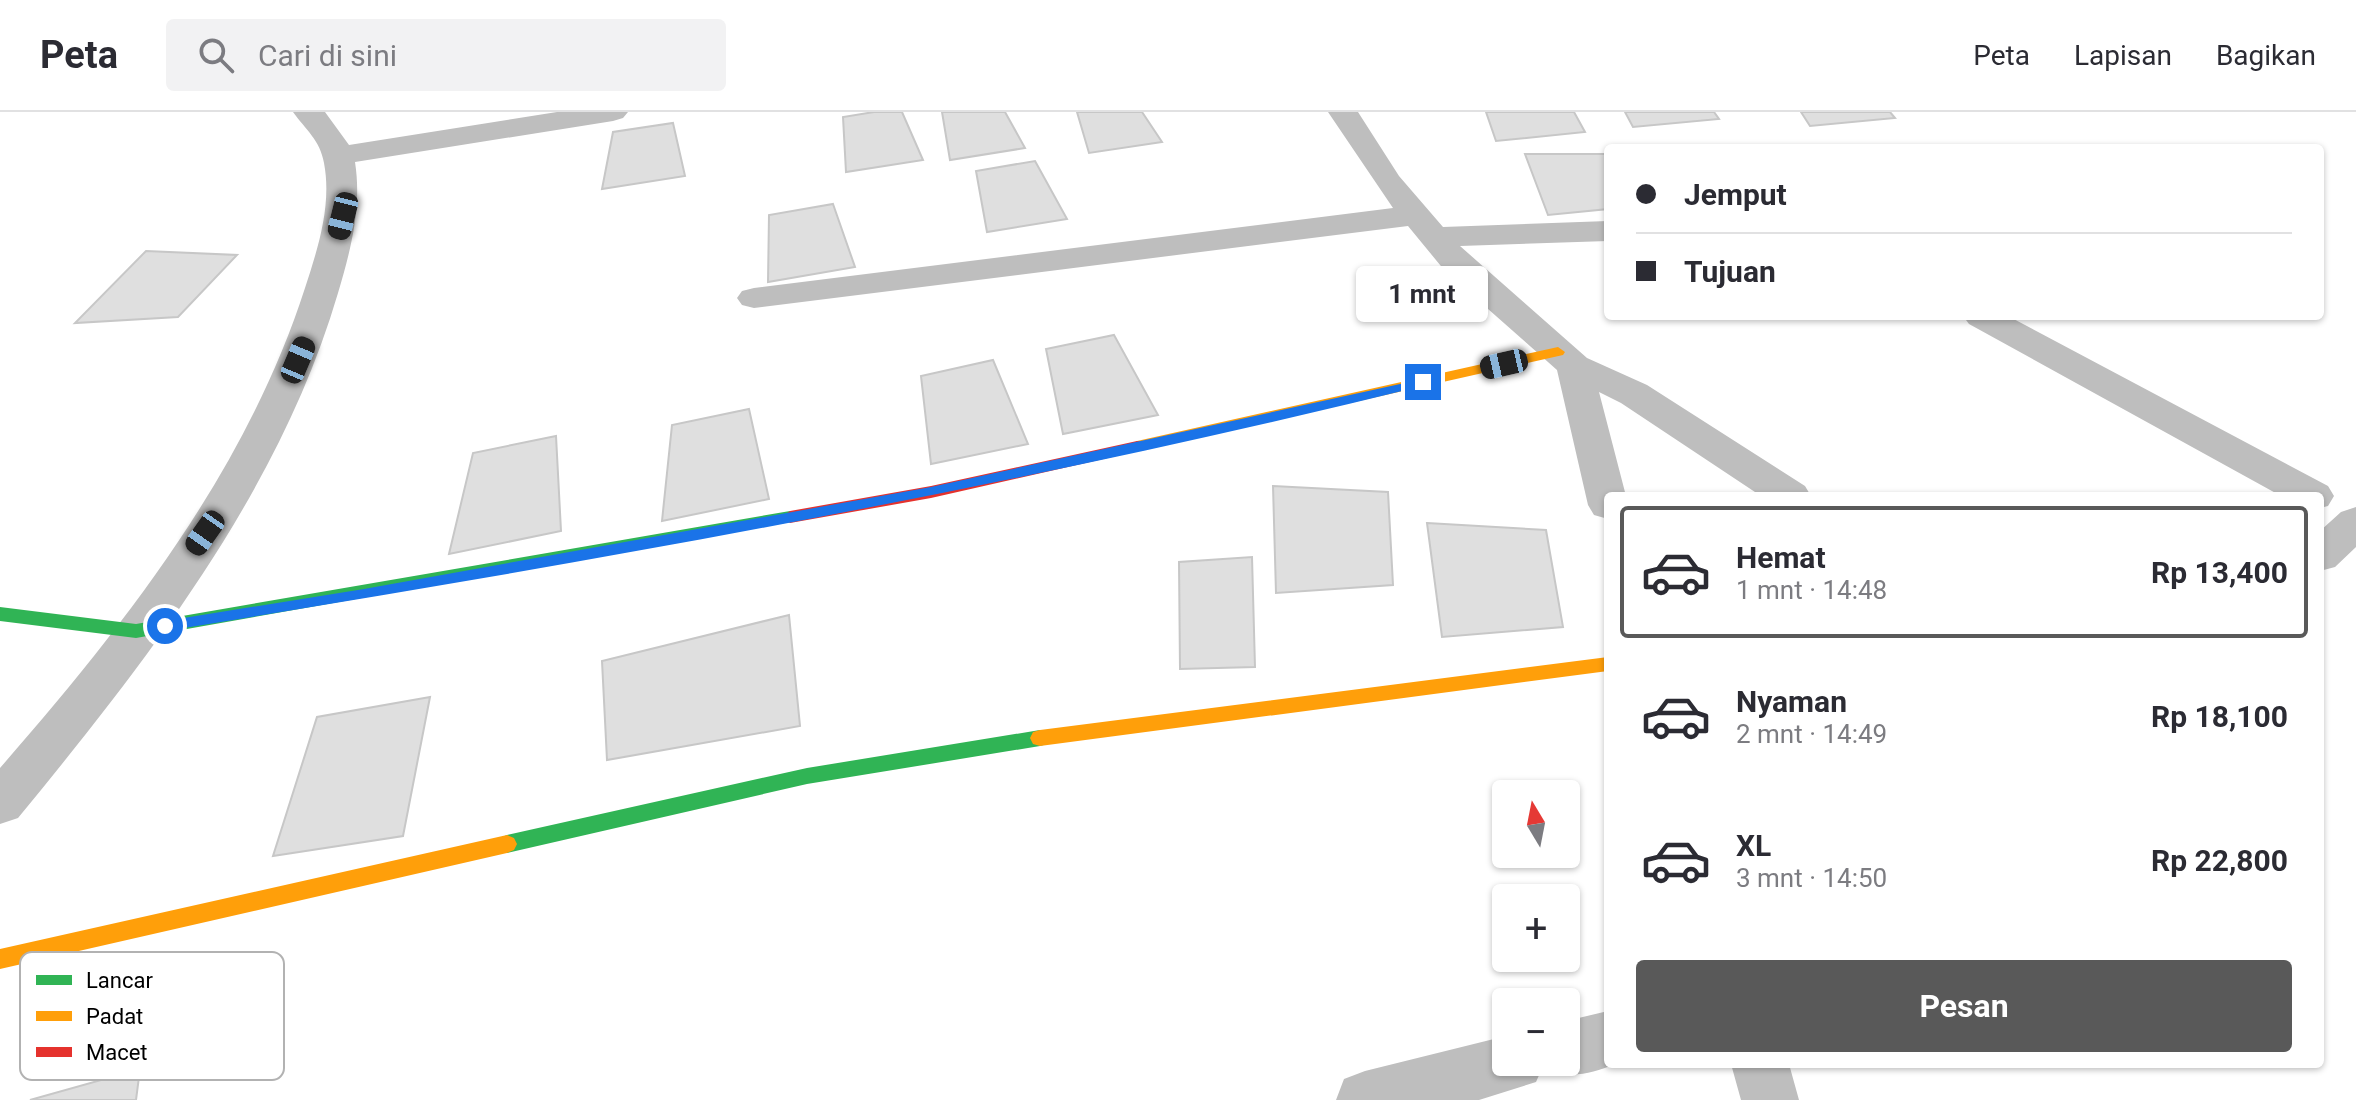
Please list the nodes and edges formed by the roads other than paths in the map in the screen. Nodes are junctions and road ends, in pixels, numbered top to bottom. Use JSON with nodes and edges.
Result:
{"nodes":[{"id":1,"x":308,"y":112,"type":"edge"},
{"id":2,"x":613,"y":112,"type":"edge"},
{"id":3,"x":1343,"y":112,"type":"edge"},
{"id":4,"x":340,"y":155,"type":"junction"},
{"id":5,"x":1425,"y":226,"type":"junction"},
{"id":6,"x":1604,"y":231,"type":"edge"},
{"id":7,"x":754,"y":298,"type":"dead end"},
{"id":8,"x":1988,"y":320,"type":"edge"},
{"id":9,"x":1566,"y":359,"type":"junction"},
{"id":10,"x":1604,"y":492,"type":"edge"},
{"id":11,"x":1785,"y":492,"type":"edge"},
{"id":12,"x":2307,"y":492,"type":"edge"},
{"id":13,"x":2324,"y":501,"type":"edge"},
{"id":14,"x":2356,"y":521,"type":"edge"},
{"id":15,"x":2324,"y":552,"type":"edge"},
{"id":16,"x":0,"y":614,"type":"edge"},
{"id":17,"x":136,"y":631,"type":"junction"},
{"id":18,"x":1604,"y":665,"type":"edge"},
{"id":19,"x":0,"y":803,"type":"edge"},
{"id":20,"x":31,"y":952,"type":"edge"},
{"id":21,"x":20,"y":954,"type":"edge"},
{"id":22,"x":0,"y":959,"type":"edge"},
{"id":23,"x":1604,"y":1040,"type":"edge"},
{"id":24,"x":1580,"y":1046,"type":"edge"},
{"id":25,"x":1492,"y":1068,"type":"edge"},
{"id":26,"x":1761,"y":1068,"type":"edge"},
{"id":27,"x":1365,"y":1100,"type":"edge"},
{"id":28,"x":1770,"y":1100,"type":"edge"}],
"edges":[{"from":1,"to":4,"type":"street"},
{"from":2,"to":4,"type":"street"},
{"from":3,"to":5,"type":"street"},
{"from":4,"to":17,"type":"street"},
{"from":5,"to":6,"type":"street"},
{"from":5,"to":7,"type":"street"},
{"from":5,"to":9,"type":"street"},
{"from":8,"to":12,"type":"street"},
{"from":9,"to":10,"type":"street"},
{"from":9,"to":11,"type":"street"},
{"from":9,"to":17,"type":"street"},
{"from":13,"to":14,"type":"street"},
{"from":14,"to":15,"type":"street"},
{"from":16,"to":17,"type":"street"},
{"from":17,"to":19,"type":"street"},
{"from":18,"to":20,"type":"street"},
{"from":21,"to":22,"type":"street"},
{"from":23,"to":24,"type":"street"},
{"from":25,"to":27,"type":"street"},
{"from":26,"to":28,"type":"street"}]}
